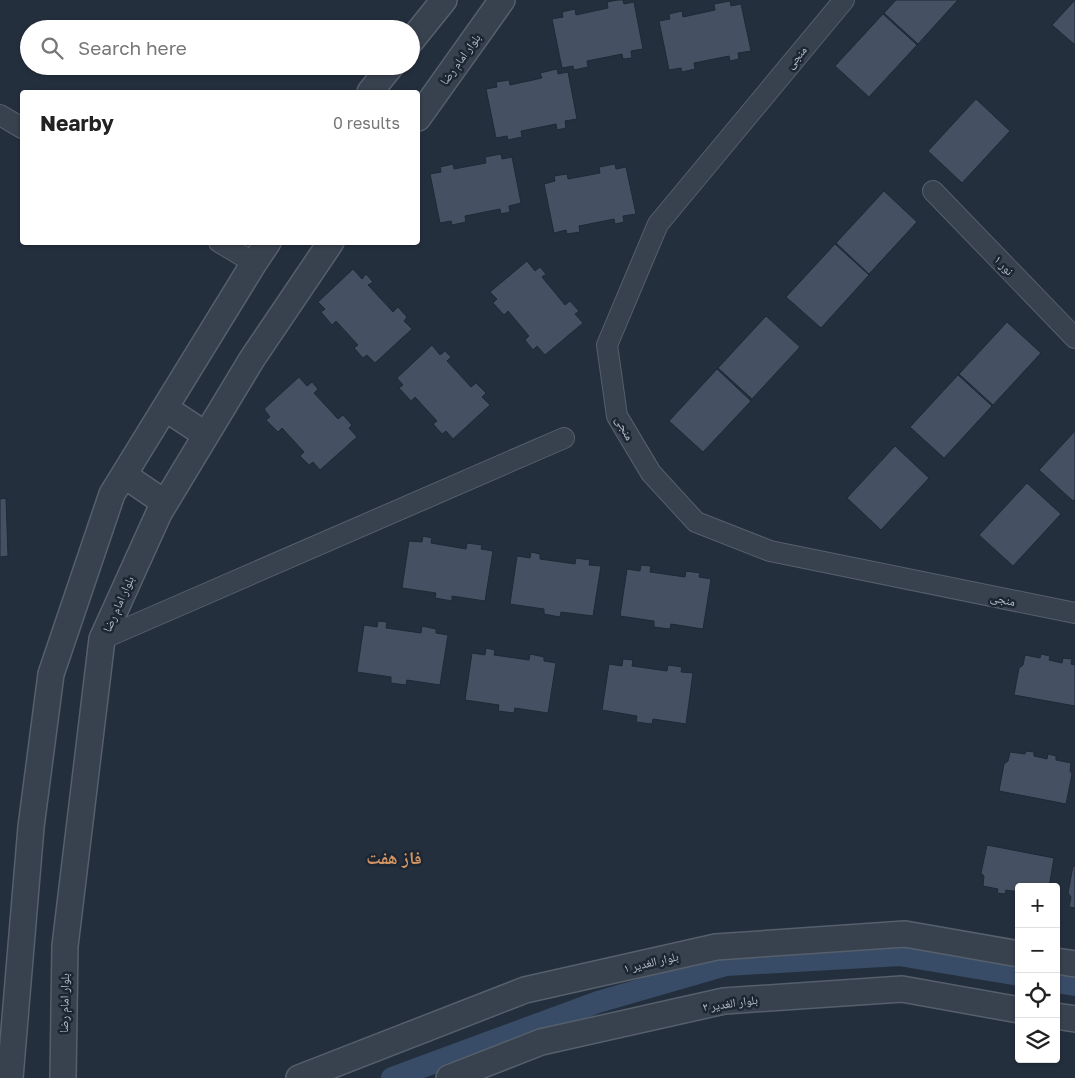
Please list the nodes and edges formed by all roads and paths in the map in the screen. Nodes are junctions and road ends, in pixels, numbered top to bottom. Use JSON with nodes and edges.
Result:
{"nodes":[{"id":1,"x":444,"y":0,"type":"edge"},
{"id":2,"x":502,"y":0,"type":"edge"},
{"id":3,"x":844,"y":0,"type":"edge"},
{"id":4,"x":420,"y":30,"type":"edge"},
{"id":5,"x":384,"y":75,"type":"edge"},
{"id":6,"x":372,"y":90,"type":"edge"},
{"id":7,"x":0,"y":115,"type":"edge"},
{"id":8,"x":420,"y":115,"type":"edge"},
{"id":9,"x":20,"y":127,"type":"edge"},
{"id":10,"x":933,"y":192,"type":"dead end"},
{"id":11,"x":224,"y":245,"type":"edge"},
{"id":12,"x":266,"y":245,"type":"edge"},
{"id":13,"x":329,"y":245,"type":"edge"},
{"id":14,"x":254,"y":263,"type":"junction"},
{"id":15,"x":1075,"y":338,"type":"edge"},
{"id":16,"x":165,"y":408,"type":"junction"},
{"id":17,"x":206,"y":435,"type":"junction"},
{"id":18,"x":564,"y":438,"type":"dead end"},
{"id":19,"x":124,"y":475,"type":"junction"},
{"id":20,"x":165,"y":503,"type":"junction"},
{"id":21,"x":1075,"y":613,"type":"edge"},
{"id":22,"x":102,"y":639,"type":"junction"},
{"id":23,"x":1015,"y":953,"type":"edge"},
{"id":24,"x":1060,"y":962,"type":"edge"},
{"id":25,"x":1075,"y":964,"type":"edge"},
{"id":26,"x":1015,"y":1009,"type":"edge"},
{"id":27,"x":1060,"y":1017,"type":"edge"},
{"id":28,"x":1075,"y":1019,"type":"edge"},
{"id":29,"x":10,"y":1078,"type":"edge"},
{"id":30,"x":63,"y":1078,"type":"edge"},
{"id":31,"x":299,"y":1078,"type":"edge"},
{"id":32,"x":449,"y":1078,"type":"edge"}],
"edges":[{"from":1,"to":4,"type":"street"},
{"from":2,"to":8,"type":"street","name":"بلوار امام رضا"},
{"from":3,"to":21,"type":"street","name":"منجی"},
{"from":5,"to":6,"type":"street"},
{"from":7,"to":9,"type":"street"},
{"from":10,"to":15,"type":"street","name":"نور ۱"},
{"from":11,"to":14,"type":"street"},
{"from":12,"to":14,"type":"street"},
{"from":13,"to":17,"type":"street","name":"بلوار امام رضا"},
{"from":14,"to":16,"type":"street"},
{"from":16,"to":17,"type":"street"},
{"from":16,"to":19,"type":"street"},
{"from":17,"to":20,"type":"street","name":"بلوار امام رضا"},
{"from":18,"to":22,"type":"street"},
{"from":19,"to":20,"type":"street"},
{"from":19,"to":29,"type":"street"},
{"from":20,"to":22,"type":"street","name":"بلوار امام رضا"},
{"from":22,"to":30,"type":"street","name":"بلوار امام رضا"},
{"from":23,"to":31,"type":"street","name":"بلوار الغدیر ۱"},
{"from":24,"to":25,"type":"street"},
{"from":26,"to":32,"type":"street","name":"بلوار الغدیر ۲"},
{"from":27,"to":28,"type":"street"}]}
